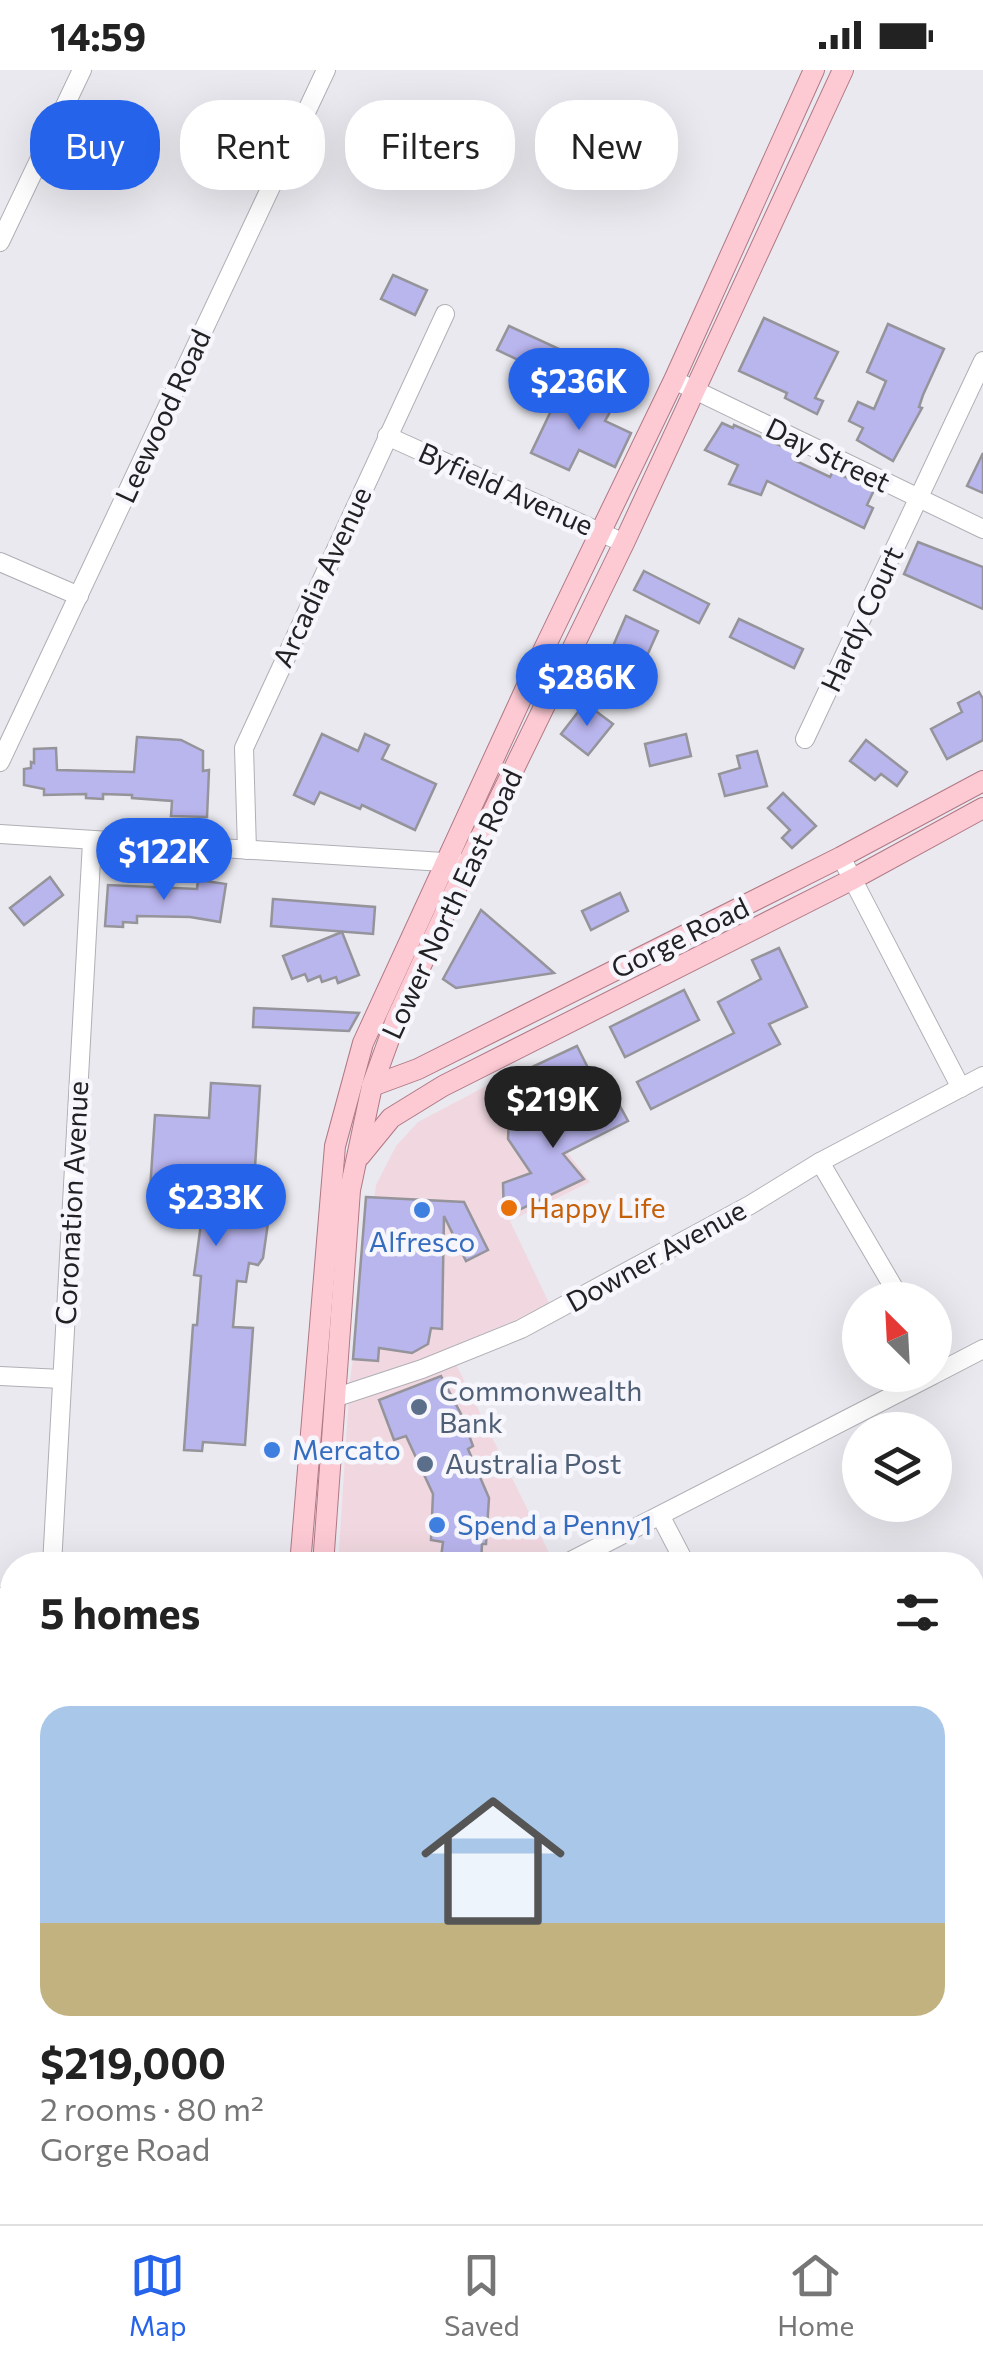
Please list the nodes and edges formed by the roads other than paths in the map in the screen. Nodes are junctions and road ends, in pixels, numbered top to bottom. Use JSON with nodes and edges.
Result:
{"nodes":[{"id":1,"x":82,"y":70,"type":"edge"},
{"id":2,"x":326,"y":70,"type":"edge"},
{"id":3,"x":814,"y":70,"type":"edge"},
{"id":4,"x":843,"y":70,"type":"edge"},
{"id":5,"x":0,"y":242,"type":"edge"},
{"id":6,"x":444,"y":314,"type":"dead end"},
{"id":7,"x":983,"y":361,"type":"edge"},
{"id":8,"x":674,"y":380,"type":"junction"},
{"id":9,"x":695,"y":390,"type":"junction"},
{"id":10,"x":387,"y":436,"type":"junction"},
{"id":11,"x":919,"y":499,"type":"junction"},
{"id":12,"x":983,"y":529,"type":"edge"},
{"id":13,"x":600,"y":532,"type":"junction"},
{"id":14,"x":624,"y":543,"type":"junction"},
{"id":15,"x":0,"y":562,"type":"edge"},
{"id":16,"x":79,"y":596,"type":"junction"},
{"id":17,"x":543,"y":650,"type":"junction"},
{"id":18,"x":567,"y":661,"type":"junction"},
{"id":19,"x":633,"y":689,"type":"dead end"},
{"id":20,"x":805,"y":739,"type":"dead end"},
{"id":21,"x":0,"y":762,"type":"edge"},
{"id":22,"x":983,"y":782,"type":"edge"},
{"id":23,"x":983,"y":808,"type":"edge"},
{"id":24,"x":0,"y":834,"type":"edge"},
{"id":25,"x":92,"y":842,"type":"junction"},
{"id":26,"x":247,"y":850,"type":"junction"},
{"id":27,"x":842,"y":857,"type":"junction"},
{"id":28,"x":457,"y":863,"type":"junction"},
{"id":29,"x":853,"y":879,"type":"junction"},
{"id":30,"x":983,"y":1076,"type":"edge"},
{"id":31,"x":362,"y":1085,"type":"junction"},
{"id":32,"x":443,"y":1086,"type":"junction"},
{"id":33,"x":961,"y":1088,"type":"junction"},
{"id":34,"x":356,"y":1162,"type":"junction"},
{"id":35,"x":820,"y":1162,"type":"junction"},
{"id":36,"x":890,"y":1282,"type":"edge"},
{"id":37,"x":983,"y":1349,"type":"edge"},
{"id":38,"x":952,"y":1364,"type":"edge"},
{"id":39,"x":0,"y":1376,"type":"edge"},
{"id":40,"x":62,"y":1379,"type":"junction"},
{"id":41,"x":896,"y":1392,"type":"edge"},
{"id":42,"x":337,"y":1396,"type":"junction"},
{"id":43,"x":661,"y":1516,"type":"junction"},
{"id":44,"x":53,"y":1552,"type":"edge"},
{"id":45,"x":301,"y":1552,"type":"edge"},
{"id":46,"x":324,"y":1552,"type":"edge"},
{"id":47,"x":589,"y":1552,"type":"edge"},
{"id":48,"x":679,"y":1552,"type":"edge"},
{"id":49,"x":0,"y":2214,"type":"edge"},
{"id":50,"x":0,"y":2224,"type":"edge"}],
"edges":[{"from":1,"to":5,"type":"street"},
{"from":2,"to":16,"type":"street","name":"Leewood Road"},
{"from":3,"to":8,"type":"main road","name":"Lower North East Road"},
{"from":4,"to":9,"type":"main road","name":"Lower North East Road"},
{"from":6,"to":10,"type":"street","name":"Arcadia Avenue"},
{"from":7,"to":11,"type":"street","name":"Hardy Court"},
{"from":8,"to":9,"type":"street","name":"Day Street"},
{"from":8,"to":13,"type":"main road","name":"Lower North East Road"},
{"from":9,"to":11,"type":"street","name":"Day Street"},
{"from":9,"to":14,"type":"main road","name":"Lower North East Road"},
{"from":10,"to":13,"type":"street","name":"Byfield Avenue"},
{"from":10,"to":26,"type":"street","name":"Arcadia Avenue"},
{"from":11,"to":12,"type":"street","name":"Day Street"},
{"from":11,"to":20,"type":"street","name":"Hardy Court"},
{"from":13,"to":14,"type":"street","name":"Byfield Avenue"},
{"from":13,"to":17,"type":"main road","name":"Lower North East Road"},
{"from":14,"to":18,"type":"main road","name":"Lower North East Road"},
{"from":15,"to":16,"type":"street"},
{"from":16,"to":21,"type":"street","name":"Leewood Road"},
{"from":17,"to":18,"type":"street"},
{"from":17,"to":28,"type":"main road","name":"Lower North East Road"},
{"from":18,"to":19,"type":"street"},
{"from":18,"to":28,"type":"main road","name":"Lower North East Road"},
{"from":22,"to":27,"type":"main road","name":"Gorge Road"},
{"from":23,"to":29,"type":"main road","name":"Gorge Road"},
{"from":24,"to":25,"type":"street"},
{"from":25,"to":26,"type":"street"},
{"from":25,"to":40,"type":"street","name":"Coronation Avenue"},
{"from":26,"to":28,"type":"street"},
{"from":27,"to":29,"type":"street"},
{"from":27,"to":31,"type":"main road","name":"Gorge Road"},
{"from":28,"to":31,"type":"main road","name":"Lower North East Road"},
{"from":29,"to":32,"type":"main road","name":"Gorge Road"},
{"from":29,"to":33,"type":"street"},
{"from":30,"to":33,"type":"street","name":"Downer Avenue"},
{"from":31,"to":32,"type":"main road","name":"Gorge Road"},
{"from":31,"to":34,"type":"main road","name":"Lower North East Road"},
{"from":31,"to":45,"type":"main road","name":"Lower North East Road"},
{"from":32,"to":34,"type":"main road","name":"Gorge Road"},
{"from":33,"to":35,"type":"street","name":"Downer Avenue"},
{"from":34,"to":42,"type":"main road","name":"Lower North East Road"},
{"from":35,"to":36,"type":"street"},
{"from":35,"to":42,"type":"street","name":"Downer Avenue"},
{"from":37,"to":38,"type":"street"},
{"from":39,"to":40,"type":"street"},
{"from":40,"to":44,"type":"street","name":"Coronation Avenue"},
{"from":41,"to":43,"type":"street"},
{"from":42,"to":46,"type":"main road","name":"Lower North East Road"},
{"from":43,"to":47,"type":"street"},
{"from":43,"to":48,"type":"street"},
{"from":49,"to":50,"type":"street"}]}
